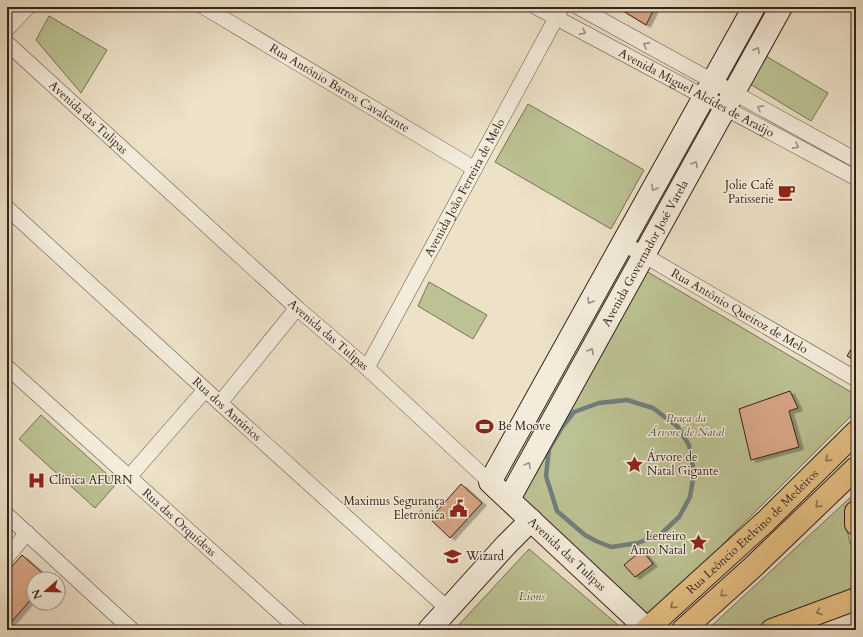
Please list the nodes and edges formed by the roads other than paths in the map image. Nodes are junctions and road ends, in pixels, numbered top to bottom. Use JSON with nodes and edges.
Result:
{"nodes":[{"id":1,"x":28,"y":7,"type":"edge"},
{"id":2,"x":204,"y":7,"type":"edge"},
{"id":3,"x":536,"y":7,"type":"edge"},
{"id":4,"x":578,"y":7,"type":"edge"},
{"id":5,"x":754,"y":7,"type":"edge"},
{"id":6,"x":781,"y":7,"type":"edge"},
{"id":7,"x":559,"y":12,"type":"edge"},
{"id":8,"x":7,"y":29,"type":"edge"},
{"id":9,"x":7,"y":43,"type":"edge"},
{"id":10,"x":709,"y":90,"type":"junction"},
{"id":11,"x":730,"y":100,"type":"junction"},
{"id":12,"x":856,"y":160,"type":"edge"},
{"id":13,"x":475,"y":169,"type":"junction"},
{"id":14,"x":856,"y":178,"type":"edge"},
{"id":15,"x":7,"y":208,"type":"edge"},
{"id":16,"x":623,"y":243,"type":"junction"},
{"id":17,"x":644,"y":255,"type":"junction"},
{"id":18,"x":297,"y":308,"type":"junction"},
{"id":19,"x":7,"y":367,"type":"edge"},
{"id":20,"x":368,"y":368,"type":"junction"},
{"id":21,"x":856,"y":379,"type":"edge"},
{"id":22,"x":205,"y":390,"type":"junction"},
{"id":23,"x":220,"y":403,"type":"junction"},
{"id":24,"x":856,"y":432,"type":"edge"},
{"id":25,"x":856,"y":468,"type":"edge"},
{"id":26,"x":129,"y":477,"type":"junction"},
{"id":27,"x":490,"y":482,"type":"junction"},
{"id":28,"x":509,"y":499,"type":"junction"},
{"id":29,"x":856,"y":512,"type":"edge"},
{"id":30,"x":7,"y":515,"type":"edge"},
{"id":31,"x":532,"y":520,"type":"junction"},
{"id":32,"x":856,"y":524,"type":"edge"},
{"id":33,"x":28,"y":533,"type":"junction"},
{"id":34,"x":7,"y":557,"type":"edge"},
{"id":35,"x":856,"y":598,"type":"edge"},
{"id":36,"x":448,"y":609,"type":"junction"},
{"id":37,"x":646,"y":629,"type":"edge"},
{"id":38,"x":132,"y":630,"type":"edge"},
{"id":39,"x":299,"y":630,"type":"edge"},
{"id":40,"x":429,"y":630,"type":"edge"},
{"id":41,"x":683,"y":630,"type":"edge"},
{"id":42,"x":772,"y":630,"type":"edge"}],
"edges":[{"from":1,"to":8,"type":"street"},
{"from":2,"to":13,"type":"street","name":"Rua Antônio Barros Cavalcante"},
{"from":3,"to":7,"type":"street","name":"Avenida Miguel Alcídes de Araújo"},
{"from":10,"to":4,"type":"street","name":"Avenida Miguel Alcídes de Araújo","one_way":true},
{"from":5,"to":10,"type":"street","name":"Avenida Governador José Varela"},
{"from":11,"to":6,"type":"street","name":"Avenida Governador José Varela","one_way":true},
{"from":7,"to":10,"type":"street","name":"Avenida Miguel Alcídes de Araújo","one_way":true},
{"from":7,"to":13,"type":"street","name":"Avenida João Ferreira de Melo"},
{"from":9,"to":18,"type":"street","name":"Avenida das Tulipas"},
{"from":10,"to":11,"type":"street","name":"Avenida Miguel Alcídes de Araújo"},
{"from":10,"to":16,"type":"street","name":"Avenida Governador José Varela","one_way":true},
{"from":12,"to":11,"type":"street","name":"Avenida Miguel Alcídes de Araújo","one_way":true},
{"from":11,"to":14,"type":"street","name":"Avenida Miguel Alcídes de Araújo","one_way":true},
{"from":17,"to":11,"type":"street","name":"Avenida Governador José Varela","one_way":true},
{"from":13,"to":20,"type":"street","name":"Avenida João Ferreira de Melo"},
{"from":15,"to":22,"type":"street","name":"Rua dos Antúrios"},
{"from":16,"to":17,"type":"street","name":"Rua Antônio Queiroz de Melo"},
{"from":16,"to":27,"type":"street","name":"Avenida Governador José Varela","one_way":true},
{"from":17,"to":21,"type":"street","name":"Rua Antônio Queiroz de Melo"},
{"from":28,"to":17,"type":"street","name":"Avenida Governador José Varela","one_way":true},
{"from":18,"to":20,"type":"street","name":"Avenida das Tulipas"},
{"from":18,"to":23,"type":"street"},
{"from":19,"to":26,"type":"street","name":"Rua das Orquídeas"},
{"from":20,"to":27,"type":"street","name":"Avenida das Tulipas"},
{"from":22,"to":23,"type":"street","name":"Rua dos Antúrios"},
{"from":22,"to":26,"type":"street"},
{"from":23,"to":36,"type":"street","name":"Rua dos Antúrios"},
{"from":24,"to":37,"type":"main road","name":"Rua Leôncio Etelvino de Medeiros","one_way":true},
{"from":25,"to":41,"type":"main road","one_way":true},
{"from":26,"to":39,"type":"street","name":"Rua das Orquídeas"},
{"from":27,"to":28,"type":"street","name":"Avenida das Tulipas"},
{"from":28,"to":31,"type":"street","name":"Avenida das Tulipas"},
{"from":29,"to":32,"type":"main road"},
{"from":30,"to":33,"type":"street"},
{"from":31,"to":36,"type":"street"},
{"from":31,"to":37,"type":"street","name":"Avenida das Tulipas"},
{"from":33,"to":34,"type":"street"},
{"from":33,"to":38,"type":"street"},
{"from":35,"to":42,"type":"main road","one_way":true},
{"from":36,"to":40,"type":"street"}]}
